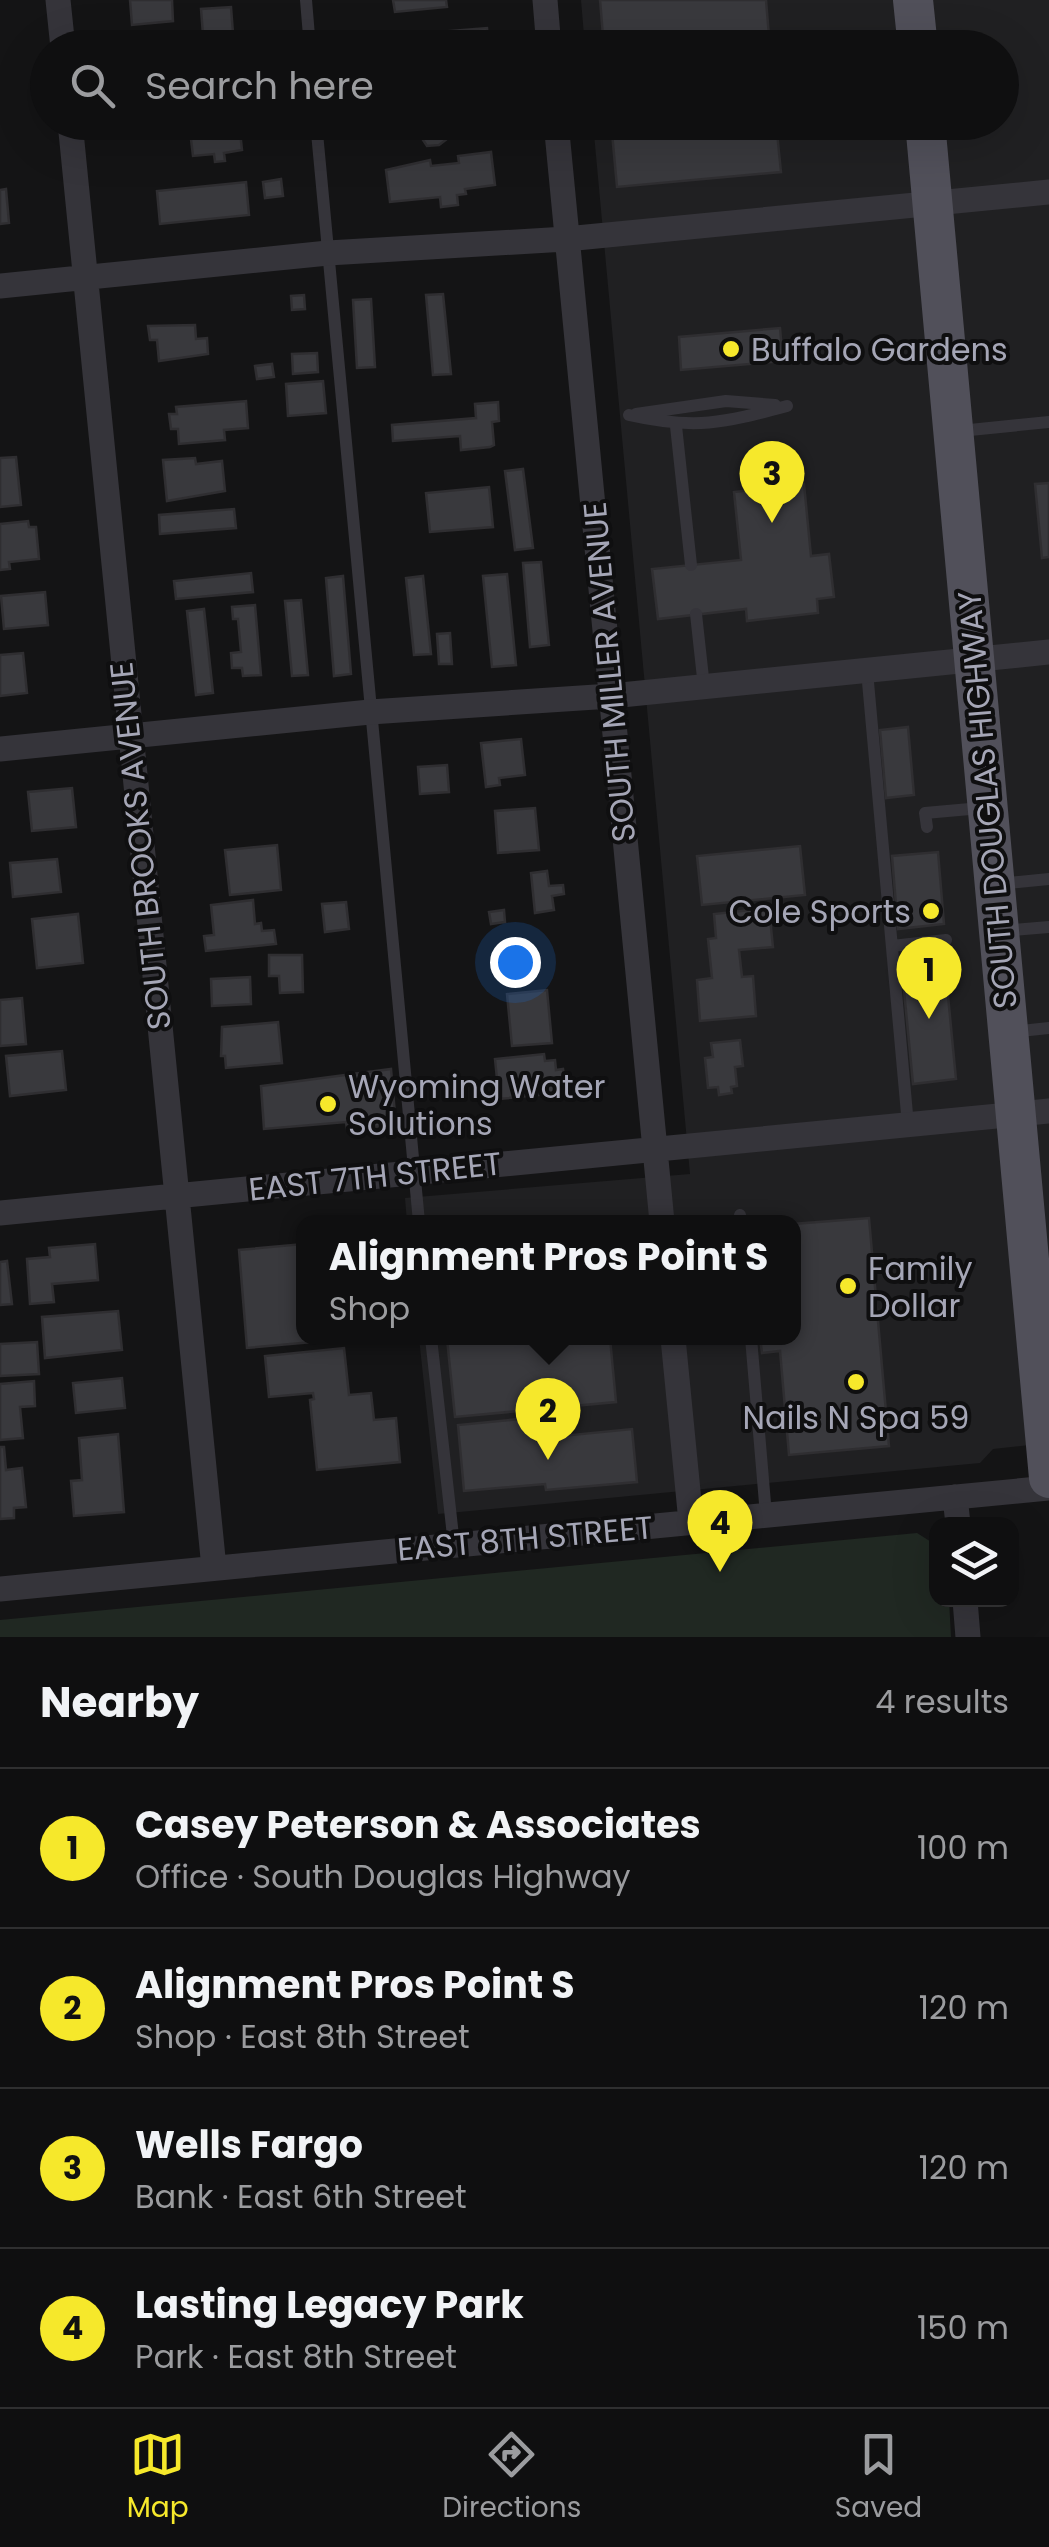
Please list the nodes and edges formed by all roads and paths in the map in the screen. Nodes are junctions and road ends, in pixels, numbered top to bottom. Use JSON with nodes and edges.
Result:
{"nodes":[{"id":1,"x":58,"y":0,"type":"edge"},
{"id":2,"x":306,"y":0,"type":"edge"},
{"id":3,"x":546,"y":0,"type":"edge"},
{"id":4,"x":913,"y":0,"type":"edge"},
{"id":5,"x":61,"y":30,"type":"edge"},
{"id":6,"x":308,"y":30,"type":"edge"},
{"id":7,"x":548,"y":30,"type":"edge"},
{"id":8,"x":916,"y":30,"type":"edge"},
{"id":9,"x":72,"y":140,"type":"edge"},
{"id":10,"x":318,"y":140,"type":"edge"},
{"id":11,"x":558,"y":140,"type":"edge"},
{"id":12,"x":927,"y":140,"type":"edge"},
{"id":13,"x":1049,"y":192,"type":"edge"},
{"id":14,"x":932,"y":204,"type":"junction"},
{"id":15,"x":566,"y":239,"type":"junction"},
{"id":16,"x":328,"y":253,"type":"junction"},
{"id":17,"x":84,"y":278,"type":"junction"},
{"id":18,"x":0,"y":286,"type":"edge"},
{"id":19,"x":1049,"y":422,"type":"edge"},
{"id":20,"x":676,"y":426,"type":"junction"},
{"id":21,"x":952,"y":432,"type":"junction"},
{"id":22,"x":691,"y":565,"type":"dead end"},
{"id":23,"x":696,"y":614,"type":"dead end"},
{"id":24,"x":1049,"y":652,"type":"edge"},
{"id":25,"x":974,"y":660,"type":"junction"},
{"id":26,"x":867,"y":671,"type":"junction"},
{"id":27,"x":704,"y":687,"type":"junction"},
{"id":28,"x":610,"y":696,"type":"junction"},
{"id":29,"x":370,"y":712,"type":"junction"},
{"id":30,"x":128,"y":736,"type":"junction"},
{"id":31,"x":0,"y":749,"type":"edge"},
{"id":32,"x":988,"y":807,"type":"junction"},
{"id":33,"x":926,"y":827,"type":"dead end"},
{"id":34,"x":1049,"y":880,"type":"edge"},
{"id":35,"x":996,"y":884,"type":"junction"},
{"id":36,"x":1049,"y":926,"type":"edge"},
{"id":37,"x":1000,"y":932,"type":"junction"},
{"id":38,"x":946,"y":940,"type":"dead end"},
{"id":39,"x":892,"y":946,"type":"junction"},
{"id":40,"x":1049,"y":1028,"type":"edge"},
{"id":41,"x":1009,"y":1032,"type":"junction"},
{"id":42,"x":1032,"y":1112,"type":"edge"},
{"id":43,"x":908,"y":1124,"type":"junction"},
{"id":44,"x":655,"y":1149,"type":"junction"},
{"id":45,"x":414,"y":1172,"type":"junction"},
{"id":46,"x":175,"y":1196,"type":"junction"},
{"id":47,"x":0,"y":1213,"type":"edge"},
{"id":48,"x":418,"y":1215,"type":"edge"},
{"id":49,"x":661,"y":1215,"type":"edge"},
{"id":50,"x":433,"y":1345,"type":"edge"},
{"id":51,"x":674,"y":1345,"type":"edge"},
{"id":52,"x":752,"y":1345,"type":"edge"},
{"id":53,"x":1042,"y":1347,"type":"edge"},
{"id":54,"x":1049,"y":1478,"type":"edge"},
{"id":55,"x":1049,"y":1488,"type":"edge"},
{"id":56,"x":955,"y":1497,"type":"junction"},
{"id":57,"x":766,"y":1515,"type":"junction"},
{"id":58,"x":957,"y":1517,"type":"edge"},
{"id":59,"x":691,"y":1522,"type":"junction"},
{"id":60,"x":454,"y":1545,"type":"junction"},
{"id":61,"x":214,"y":1568,"type":"junction"},
{"id":62,"x":0,"y":1589,"type":"edge"},
{"id":63,"x":966,"y":1607,"type":"edge"},
{"id":64,"x":968,"y":1637,"type":"edge"}],
"edges":[{"from":1,"to":5,"type":"street"},
{"from":2,"to":6,"type":"lane"},
{"from":3,"to":7,"type":"street"},
{"from":4,"to":8,"type":"main road"},
{"from":9,"to":17,"type":"street","name":"SOUTH BROOKS AVENUE"},
{"from":10,"to":16,"type":"lane"},
{"from":11,"to":15,"type":"street","name":"SOUTH MILLER AVENUE"},
{"from":12,"to":14,"type":"main road","name":"SOUTH DOUGLAS HIGHWAY"},
{"from":13,"to":14,"type":"street"},
{"from":14,"to":15,"type":"street"},
{"from":14,"to":21,"type":"main road","name":"SOUTH DOUGLAS HIGHWAY"},
{"from":15,"to":16,"type":"street"},
{"from":15,"to":28,"type":"street","name":"SOUTH MILLER AVENUE"},
{"from":16,"to":17,"type":"street"},
{"from":16,"to":29,"type":"lane"},
{"from":17,"to":18,"type":"street"},
{"from":17,"to":30,"type":"street","name":"SOUTH BROOKS AVENUE"},
{"from":19,"to":21,"type":"lane"},
{"from":20,"to":20,"type":"lane"},
{"from":20,"to":22,"type":"lane"},
{"from":21,"to":25,"type":"main road","name":"SOUTH DOUGLAS HIGHWAY"},
{"from":23,"to":27,"type":"lane"},
{"from":24,"to":25,"type":"street"},
{"from":25,"to":26,"type":"street"},
{"from":25,"to":32,"type":"main road","name":"SOUTH DOUGLAS HIGHWAY"},
{"from":26,"to":27,"type":"street"},
{"from":26,"to":39,"type":"lane"},
{"from":27,"to":28,"type":"street"},
{"from":28,"to":29,"type":"street"},
{"from":28,"to":44,"type":"street","name":"SOUTH MILLER AVENUE"},
{"from":29,"to":30,"type":"street"},
{"from":29,"to":45,"type":"lane"},
{"from":30,"to":31,"type":"street"},
{"from":30,"to":46,"type":"street","name":"SOUTH BROOKS AVENUE"},
{"from":32,"to":33,"type":"lane"},
{"from":32,"to":35,"type":"main road","name":"SOUTH DOUGLAS HIGHWAY"},
{"from":34,"to":35,"type":"lane"},
{"from":35,"to":37,"type":"main road","name":"SOUTH DOUGLAS HIGHWAY"},
{"from":36,"to":37,"type":"lane"},
{"from":37,"to":41,"type":"main road","name":"SOUTH DOUGLAS HIGHWAY"},
{"from":38,"to":39,"type":"lane"},
{"from":39,"to":43,"type":"lane"},
{"from":40,"to":41,"type":"lane"},
{"from":41,"to":42,"type":"main road","name":"SOUTH DOUGLAS HIGHWAY"},
{"from":42,"to":43,"type":"street","name":"EAST 7TH STREET"},
{"from":42,"to":53,"type":"main road","name":"SOUTH DOUGLAS HIGHWAY"},
{"from":43,"to":44,"type":"street","name":"EAST 7TH STREET"},
{"from":44,"to":45,"type":"street","name":"EAST 7TH STREET"},
{"from":44,"to":49,"type":"street","name":"SOUTH MILLER AVENUE"},
{"from":45,"to":46,"type":"street","name":"EAST 7TH STREET"},
{"from":45,"to":48,"type":"lane"},
{"from":46,"to":47,"type":"street","name":"EAST 7TH STREET"},
{"from":46,"to":61,"type":"street","name":"SOUTH BROOKS AVENUE"},
{"from":50,"to":60,"type":"lane"},
{"from":51,"to":59,"type":"street"},
{"from":52,"to":57,"type":"lane"},
{"from":53,"to":54,"type":"main road","name":"SOUTH DOUGLAS HIGHWAY"},
{"from":55,"to":56,"type":"street","name":"EAST 8TH STREET"},
{"from":56,"to":57,"type":"street","name":"EAST 8TH STREET"},
{"from":56,"to":58,"type":"street"},
{"from":57,"to":59,"type":"street","name":"EAST 8TH STREET"},
{"from":59,"to":60,"type":"street","name":"EAST 8TH STREET"},
{"from":60,"to":61,"type":"street","name":"EAST 8TH STREET"},
{"from":61,"to":62,"type":"street","name":"EAST 8TH STREET"},
{"from":63,"to":64,"type":"street"}]}
